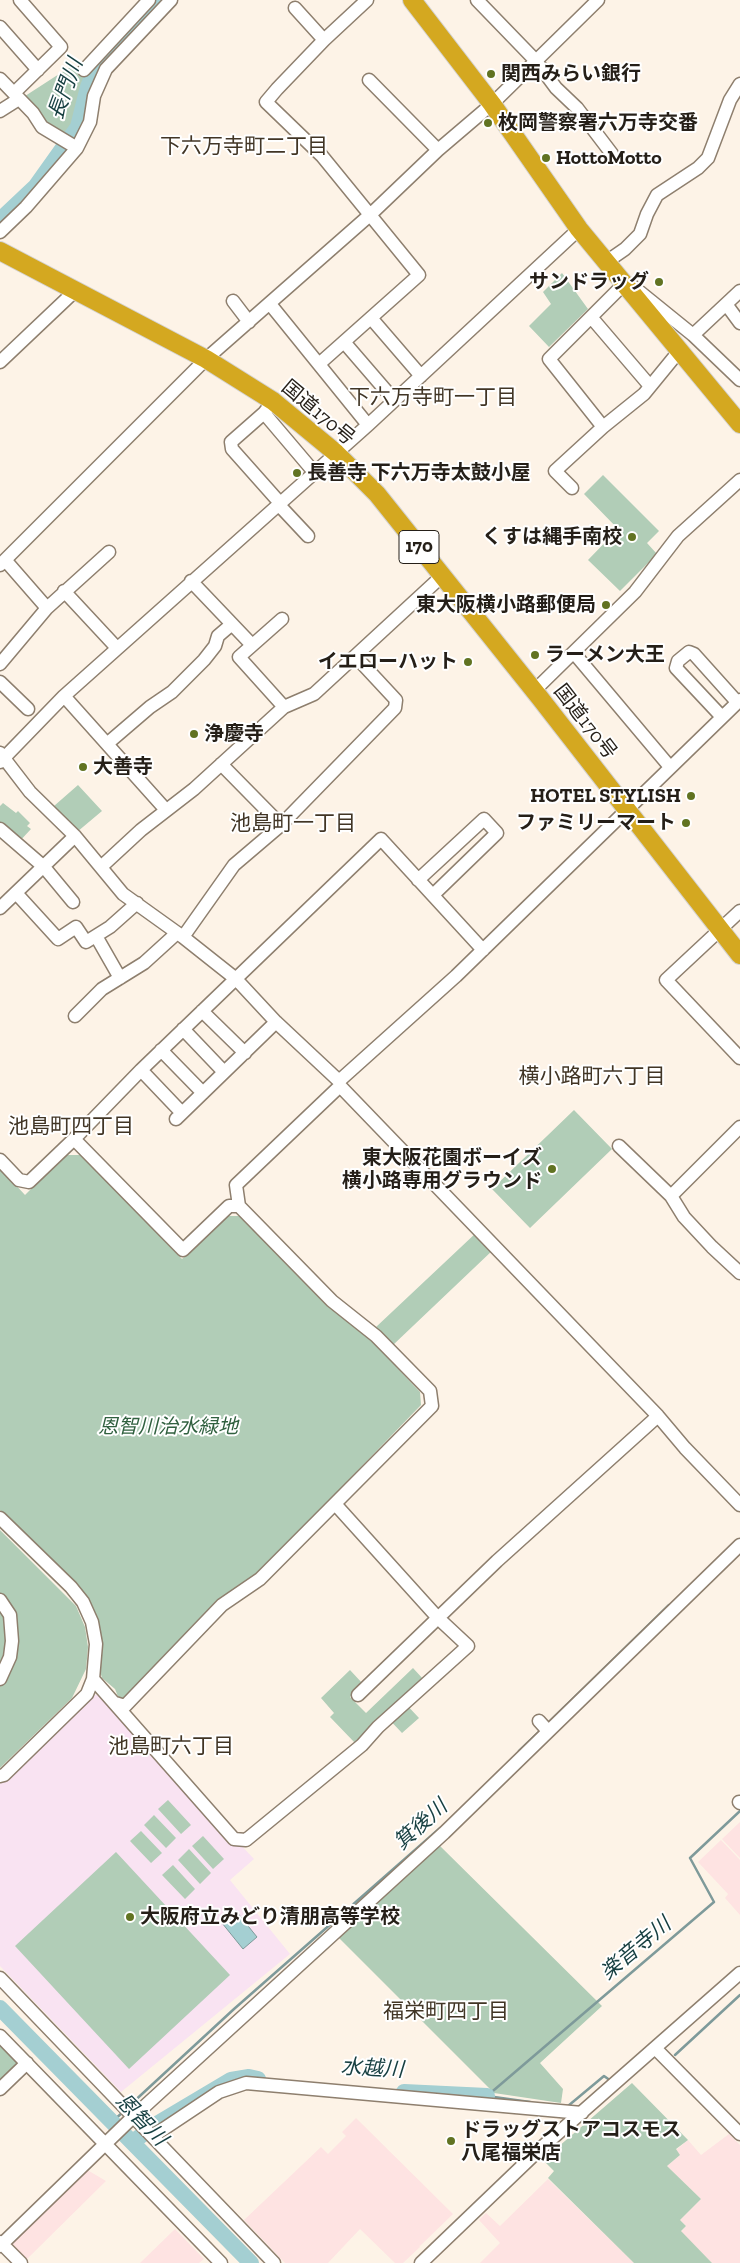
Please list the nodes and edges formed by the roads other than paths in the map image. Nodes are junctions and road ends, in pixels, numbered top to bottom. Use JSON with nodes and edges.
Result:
{"nodes":[{"id":1,"x":20,"y":0,"type":"edge"},
{"id":2,"x":149,"y":0,"type":"edge"},
{"id":3,"x":171,"y":0,"type":"edge"},
{"id":4,"x":367,"y":0,"type":"edge"},
{"id":5,"x":412,"y":0,"type":"edge"},
{"id":6,"x":477,"y":0,"type":"edge"},
{"id":7,"x":598,"y":0,"type":"edge"},
{"id":8,"x":295,"y":8,"type":"dead end"},
{"id":9,"x":0,"y":27,"type":"edge"},
{"id":10,"x":324,"y":40,"type":"junction"},
{"id":11,"x":536,"y":61,"type":"junction"},
{"id":12,"x":38,"y":70,"type":"junction"},
{"id":13,"x":84,"y":70,"type":"dead end"},
{"id":14,"x":0,"y":79,"type":"edge"},
{"id":15,"x":369,"y":80,"type":"dead end"},
{"id":16,"x":740,"y":84,"type":"edge"},
{"id":17,"x":16,"y":96,"type":"junction"},
{"id":18,"x":492,"y":104,"type":"junction"},
{"id":19,"x":0,"y":111,"type":"edge"},
{"id":20,"x":77,"y":148,"type":"junction"},
{"id":21,"x":438,"y":150,"type":"junction"},
{"id":22,"x":612,"y":154,"type":"dead end"},
{"id":23,"x":371,"y":214,"type":"junction"},
{"id":24,"x":579,"y":230,"type":"junction"},
{"id":25,"x":0,"y":232,"type":"edge"},
{"id":26,"x":0,"y":252,"type":"edge"},
{"id":27,"x":603,"y":259,"type":"junction"},
{"id":28,"x":620,"y":279,"type":"junction"},
{"id":29,"x":76,"y":290,"type":"junction"},
{"id":30,"x":740,"y":291,"type":"edge"},
{"id":31,"x":233,"y":301,"type":"dead end"},
{"id":32,"x":270,"y":304,"type":"junction"},
{"id":33,"x":726,"y":304,"type":"junction"},
{"id":34,"x":591,"y":317,"type":"junction"},
{"id":35,"x":371,"y":318,"type":"junction"},
{"id":36,"x":250,"y":322,"type":"junction"},
{"id":37,"x":740,"y":323,"type":"edge"},
{"id":38,"x":693,"y":335,"type":"junction"},
{"id":39,"x":344,"y":342,"type":"junction"},
{"id":40,"x":680,"y":350,"type":"junction"},
{"id":41,"x":206,"y":359,"type":"junction"},
{"id":42,"x":0,"y":362,"type":"edge"},
{"id":43,"x":319,"y":364,"type":"junction"},
{"id":44,"x":420,"y":376,"type":"junction"},
{"id":45,"x":740,"y":380,"type":"edge"},
{"id":46,"x":650,"y":386,"type":"junction"},
{"id":47,"x":394,"y":400,"type":"junction"},
{"id":48,"x":269,"y":407,"type":"junction"},
{"id":49,"x":740,"y":424,"type":"edge"},
{"id":50,"x":368,"y":425,"type":"junction"},
{"id":51,"x":603,"y":427,"type":"junction"},
{"id":52,"x":336,"y":453,"type":"junction"},
{"id":53,"x":314,"y":472,"type":"junction"},
{"id":54,"x":740,"y":480,"type":"edge"},
{"id":55,"x":572,"y":488,"type":"dead end"},
{"id":56,"x":279,"y":503,"type":"junction"},
{"id":57,"x":308,"y":536,"type":"dead end"},
{"id":58,"x":109,"y":552,"type":"dead end"},
{"id":59,"x":3,"y":563,"type":"edge"},
{"id":60,"x":442,"y":576,"type":"junction"},
{"id":61,"x":191,"y":581,"type":"junction"},
{"id":62,"x":64,"y":591,"type":"junction"},
{"id":63,"x":47,"y":608,"type":"junction"},
{"id":64,"x":282,"y":619,"type":"dead end"},
{"id":65,"x":232,"y":624,"type":"junction"},
{"id":66,"x":252,"y":645,"type":"junction"},
{"id":67,"x":117,"y":648,"type":"junction"},
{"id":68,"x":574,"y":653,"type":"junction"},
{"id":69,"x":356,"y":657,"type":"junction"},
{"id":70,"x":0,"y":664,"type":"edge"},
{"id":71,"x":0,"y":682,"type":"edge"},
{"id":72,"x":534,"y":691,"type":"junction"},
{"id":73,"x":64,"y":696,"type":"junction"},
{"id":74,"x":739,"y":701,"type":"edge"},
{"id":75,"x":284,"y":707,"type":"junction"},
{"id":76,"x":28,"y":709,"type":"dead end"},
{"id":77,"x":722,"y":717,"type":"junction"},
{"id":78,"x":108,"y":743,"type":"junction"},
{"id":79,"x":1,"y":758,"type":"edge"},
{"id":80,"x":221,"y":764,"type":"junction"},
{"id":81,"x":670,"y":767,"type":"junction"},
{"id":82,"x":166,"y":810,"type":"junction"},
{"id":83,"x":627,"y":810,"type":"junction"},
{"id":84,"x":281,"y":825,"type":"junction"},
{"id":85,"x":0,"y":829,"type":"edge"},
{"id":86,"x":75,"y":836,"type":"junction"},
{"id":87,"x":44,"y":866,"type":"junction"},
{"id":88,"x":102,"y":867,"type":"junction"},
{"id":89,"x":418,"y":880,"type":"junction"},
{"id":90,"x":16,"y":893,"type":"junction"},
{"id":91,"x":433,"y":896,"type":"junction"},
{"id":92,"x":73,"y":902,"type":"dead end"},
{"id":93,"x":137,"y":903,"type":"junction"},
{"id":94,"x":0,"y":908,"type":"edge"},
{"id":95,"x":740,"y":911,"type":"edge"},
{"id":96,"x":720,"y":930,"type":"junction"},
{"id":97,"x":180,"y":935,"type":"junction"},
{"id":98,"x":96,"y":936,"type":"junction"},
{"id":99,"x":483,"y":950,"type":"junction"},
{"id":100,"x":740,"y":955,"type":"edge"},
{"id":101,"x":120,"y":978,"type":"junction"},
{"id":102,"x":236,"y":979,"type":"junction"},
{"id":103,"x":202,"y":1011,"type":"junction"},
{"id":104,"x":75,"y":1016,"type":"dead end"},
{"id":105,"x":276,"y":1022,"type":"junction"},
{"id":106,"x":184,"y":1029,"type":"junction"},
{"id":107,"x":161,"y":1050,"type":"junction"},
{"id":108,"x":245,"y":1053,"type":"junction"},
{"id":109,"x":740,"y":1058,"type":"edge"},
{"id":110,"x":140,"y":1070,"type":"junction"},
{"id":111,"x":224,"y":1072,"type":"junction"},
{"id":112,"x":339,"y":1084,"type":"junction"},
{"id":113,"x":203,"y":1093,"type":"junction"},
{"id":114,"x":740,"y":1127,"type":"edge"},
{"id":115,"x":74,"y":1139,"type":"junction"},
{"id":116,"x":619,"y":1146,"type":"dead end"},
{"id":117,"x":0,"y":1160,"type":"edge"},
{"id":118,"x":671,"y":1196,"type":"junction"},
{"id":119,"x":239,"y":1206,"type":"junction"},
{"id":120,"x":740,"y":1273,"type":"edge"},
{"id":121,"x":658,"y":1416,"type":"junction"},
{"id":122,"x":336,"y":1505,"type":"junction"},
{"id":123,"x":740,"y":1505,"type":"edge"},
{"id":124,"x":0,"y":1518,"type":"edge"},
{"id":125,"x":740,"y":1545,"type":"edge"},
{"id":126,"x":0,"y":1600,"type":"edge"},
{"id":127,"x":438,"y":1618,"type":"junction"},
{"id":128,"x":0,"y":1679,"type":"edge"},
{"id":129,"x":94,"y":1679,"type":"junction"},
{"id":130,"x":358,"y":1695,"type":"dead end"},
{"id":131,"x":115,"y":1702,"type":"junction"},
{"id":132,"x":538,"y":1721,"type":"dead end"},
{"id":133,"x":548,"y":1731,"type":"junction"},
{"id":134,"x":0,"y":1776,"type":"edge"},
{"id":135,"x":740,"y":1973,"type":"edge"},
{"id":136,"x":0,"y":1978,"type":"edge"},
{"id":137,"x":0,"y":2036,"type":"edge"},
{"id":138,"x":655,"y":2048,"type":"junction"},
{"id":139,"x":27,"y":2063,"type":"junction"},
{"id":140,"x":0,"y":2089,"type":"edge"},
{"id":141,"x":582,"y":2113,"type":"junction"},
{"id":142,"x":132,"y":2118,"type":"junction"},
{"id":143,"x":149,"y":2132,"type":"junction"},
{"id":144,"x":740,"y":2134,"type":"edge"},
{"id":145,"x":106,"y":2142,"type":"junction"},
{"id":146,"x":1,"y":2244,"type":"edge"},
{"id":147,"x":21,"y":2263,"type":"edge"},
{"id":148,"x":221,"y":2263,"type":"edge"},
{"id":149,"x":274,"y":2263,"type":"edge"},
{"id":150,"x":421,"y":2263,"type":"edge"}],
"edges":[{"from":1,"to":12,"type":"street"},
{"from":2,"to":13,"type":"street"},
{"from":3,"to":20,"type":"street"},
{"from":4,"to":10,"type":"street"},
{"from":5,"to":18,"type":"highway"},
{"from":6,"to":11,"type":"street"},
{"from":7,"to":11,"type":"street"},
{"from":8,"to":10,"type":"street"},
{"from":9,"to":12,"type":"street"},
{"from":10,"to":23,"type":"street"},
{"from":11,"to":18,"type":"street"},
{"from":11,"to":22,"type":"street"},
{"from":12,"to":17,"type":"street"},
{"from":14,"to":17,"type":"street"},
{"from":15,"to":21,"type":"street"},
{"from":16,"to":27,"type":"street"},
{"from":17,"to":19,"type":"street"},
{"from":17,"to":20,"type":"street"},
{"from":18,"to":21,"type":"street"},
{"from":18,"to":24,"type":"highway"},
{"from":20,"to":25,"type":"street"},
{"from":21,"to":23,"type":"street"},
{"from":23,"to":32,"type":"street"},
{"from":23,"to":35,"type":"street"},
{"from":24,"to":27,"type":"highway"},
{"from":24,"to":44,"type":"street"},
{"from":26,"to":29,"type":"highway","name":"国道170号","number":"170"},
{"from":27,"to":28,"type":"highway"},
{"from":28,"to":34,"type":"street"},
{"from":28,"to":38,"type":"street"},
{"from":28,"to":40,"type":"highway"},
{"from":29,"to":41,"type":"highway","name":"国道170号","number":"170"},
{"from":29,"to":42,"type":"street"},
{"from":30,"to":33,"type":"street"},
{"from":31,"to":36,"type":"street"},
{"from":32,"to":36,"type":"street"},
{"from":32,"to":43,"type":"street"},
{"from":33,"to":37,"type":"street"},
{"from":33,"to":38,"type":"street"},
{"from":34,"to":46,"type":"street"},
{"from":34,"to":51,"type":"street"},
{"from":35,"to":39,"type":"street"},
{"from":35,"to":44,"type":"street"},
{"from":36,"to":41,"type":"street"},
{"from":38,"to":45,"type":"street"},
{"from":39,"to":43,"type":"street"},
{"from":39,"to":47,"type":"street"},
{"from":40,"to":46,"type":"street"},
{"from":40,"to":49,"type":"highway"},
{"from":41,"to":48,"type":"highway","name":"国道170号","number":"170"},
{"from":41,"to":59,"type":"street"},
{"from":43,"to":50,"type":"street"},
{"from":44,"to":47,"type":"street"},
{"from":46,"to":51,"type":"street"},
{"from":47,"to":50,"type":"street"},
{"from":48,"to":52,"type":"highway","name":"国道170号","number":"170"},
{"from":48,"to":53,"type":"street"},
{"from":48,"to":56,"type":"street"},
{"from":50,"to":52,"type":"street"},
{"from":51,"to":55,"type":"street"},
{"from":52,"to":53,"type":"street"},
{"from":52,"to":60,"type":"highway","name":"国道170号","number":"170"},
{"from":53,"to":56,"type":"street"},
{"from":54,"to":68,"type":"street"},
{"from":56,"to":57,"type":"street"},
{"from":56,"to":61,"type":"street"},
{"from":58,"to":62,"type":"street"},
{"from":59,"to":63,"type":"street"},
{"from":60,"to":69,"type":"street"},
{"from":60,"to":72,"type":"highway","name":"国道170号","number":"170"},
{"from":61,"to":65,"type":"street"},
{"from":61,"to":67,"type":"street"},
{"from":62,"to":63,"type":"street"},
{"from":62,"to":67,"type":"street"},
{"from":63,"to":70,"type":"street"},
{"from":64,"to":66,"type":"street"},
{"from":65,"to":66,"type":"street"},
{"from":65,"to":78,"type":"street"},
{"from":66,"to":75,"type":"street"},
{"from":67,"to":73,"type":"street"},
{"from":68,"to":72,"type":"street"},
{"from":68,"to":81,"type":"street"},
{"from":69,"to":75,"type":"street"},
{"from":69,"to":84,"type":"street"},
{"from":71,"to":76,"type":"street"},
{"from":72,"to":83,"type":"highway","name":"国道170号","number":"170"},
{"from":73,"to":78,"type":"street"},
{"from":73,"to":79,"type":"street"},
{"from":74,"to":77,"type":"street"},
{"from":74,"to":77,"type":"street"},
{"from":75,"to":80,"type":"street"},
{"from":77,"to":81,"type":"street"},
{"from":78,"to":82,"type":"street"},
{"from":79,"to":86,"type":"street"},
{"from":80,"to":82,"type":"street"},
{"from":80,"to":84,"type":"street"},
{"from":81,"to":83,"type":"street"},
{"from":82,"to":88,"type":"street"},
{"from":83,"to":96,"type":"highway","name":"国道170号","number":"170"},
{"from":83,"to":99,"type":"street"},
{"from":84,"to":97,"type":"street"},
{"from":85,"to":87,"type":"street"},
{"from":86,"to":87,"type":"street"},
{"from":86,"to":88,"type":"street"},
{"from":87,"to":90,"type":"street"},
{"from":87,"to":92,"type":"street"},
{"from":88,"to":93,"type":"street"},
{"from":89,"to":91,"type":"street"},
{"from":89,"to":91,"type":"street"},
{"from":89,"to":102,"type":"street"},
{"from":90,"to":94,"type":"street"},
{"from":90,"to":98,"type":"street"},
{"from":91,"to":99,"type":"street"},
{"from":93,"to":97,"type":"street"},
{"from":93,"to":98,"type":"street"},
{"from":95,"to":96,"type":"street"},
{"from":96,"to":100,"type":"highway","name":"国道170号","number":"170"},
{"from":96,"to":109,"type":"street"},
{"from":97,"to":101,"type":"street"},
{"from":97,"to":102,"type":"street"},
{"from":98,"to":101,"type":"street"},
{"from":99,"to":112,"type":"street"},
{"from":101,"to":104,"type":"street"},
{"from":102,"to":103,"type":"street"},
{"from":102,"to":105,"type":"street"},
{"from":103,"to":106,"type":"street"},
{"from":103,"to":108,"type":"street"},
{"from":105,"to":108,"type":"street"},
{"from":105,"to":112,"type":"street"},
{"from":106,"to":107,"type":"street"},
{"from":106,"to":111,"type":"street"},
{"from":107,"to":110,"type":"street"},
{"from":107,"to":113,"type":"street"},
{"from":108,"to":111,"type":"street"},
{"from":110,"to":113,"type":"street"},
{"from":110,"to":115,"type":"street"},
{"from":111,"to":113,"type":"street"},
{"from":112,"to":119,"type":"street"},
{"from":112,"to":121,"type":"street"},
{"from":114,"to":118,"type":"street"},
{"from":115,"to":117,"type":"street"},
{"from":115,"to":119,"type":"street"},
{"from":116,"to":118,"type":"street"},
{"from":118,"to":120,"type":"street"},
{"from":119,"to":122,"type":"street"},
{"from":121,"to":123,"type":"street"},
{"from":121,"to":127,"type":"street"},
{"from":122,"to":127,"type":"street"},
{"from":122,"to":131,"type":"street"},
{"from":124,"to":129,"type":"street"},
{"from":125,"to":133,"type":"street"},
{"from":126,"to":128,"type":"street"},
{"from":127,"to":130,"type":"street"},
{"from":127,"to":131,"type":"street"},
{"from":129,"to":131,"type":"street"},
{"from":129,"to":134,"type":"street"},
{"from":132,"to":133,"type":"street"},
{"from":133,"to":142,"type":"street"},
{"from":135,"to":138,"type":"street"},
{"from":136,"to":142,"type":"street"},
{"from":137,"to":139,"type":"street"},
{"from":138,"to":141,"type":"street"},
{"from":138,"to":144,"type":"street"},
{"from":139,"to":140,"type":"street"},
{"from":139,"to":145,"type":"street"},
{"from":141,"to":143,"type":"street"},
{"from":141,"to":150,"type":"street"},
{"from":142,"to":143,"type":"street"},
{"from":142,"to":145,"type":"street"},
{"from":143,"to":149,"type":"street"},
{"from":145,"to":146,"type":"street"},
{"from":145,"to":148,"type":"street"},
{"from":146,"to":147,"type":"street"}]}
